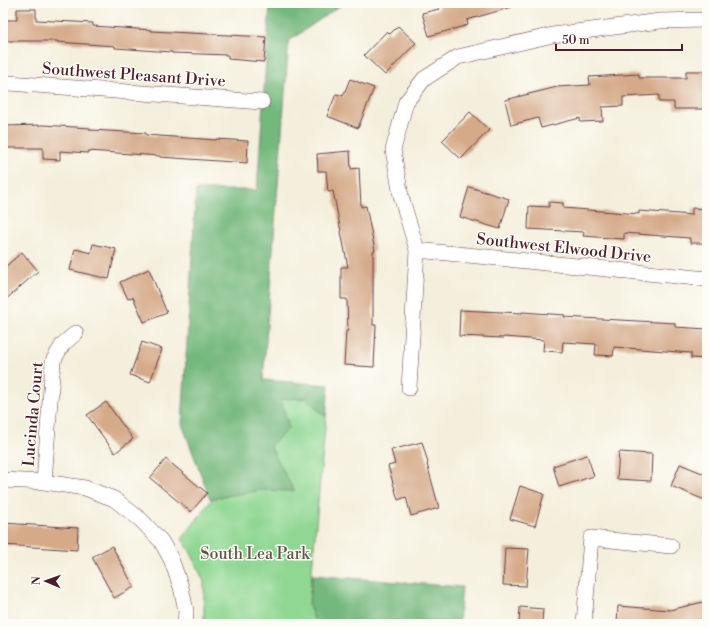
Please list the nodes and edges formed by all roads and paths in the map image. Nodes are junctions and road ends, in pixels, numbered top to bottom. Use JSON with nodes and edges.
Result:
{"nodes":[{"id":1,"x":707,"y":20,"type":"edge"},
{"id":2,"x":3,"y":83,"type":"edge"},
{"id":3,"x":262,"y":102,"type":"dead end"},
{"id":4,"x":417,"y":250,"type":"junction"},
{"id":5,"x":707,"y":279,"type":"edge"},
{"id":6,"x":76,"y":332,"type":"dead end"},
{"id":7,"x":409,"y":388,"type":"dead end"},
{"id":8,"x":3,"y":480,"type":"edge"},
{"id":9,"x":44,"y":482,"type":"junction"},
{"id":10,"x":671,"y":546,"type":"dead end"},
{"id":11,"x":185,"y":624,"type":"edge"},
{"id":12,"x":584,"y":624,"type":"edge"}],
"edges":[{"from":1,"to":4,"type":"street"},
{"from":2,"to":3,"type":"street","name":"Southwest Pleasant Drive"},
{"from":4,"to":5,"type":"street","name":"Southwest Elwood Drive"},
{"from":4,"to":7,"type":"street"},
{"from":6,"to":9,"type":"street","name":"Lucinda Court"},
{"from":8,"to":9,"type":"street"},
{"from":9,"to":11,"type":"street"},
{"from":10,"to":12,"type":"street"}]}
